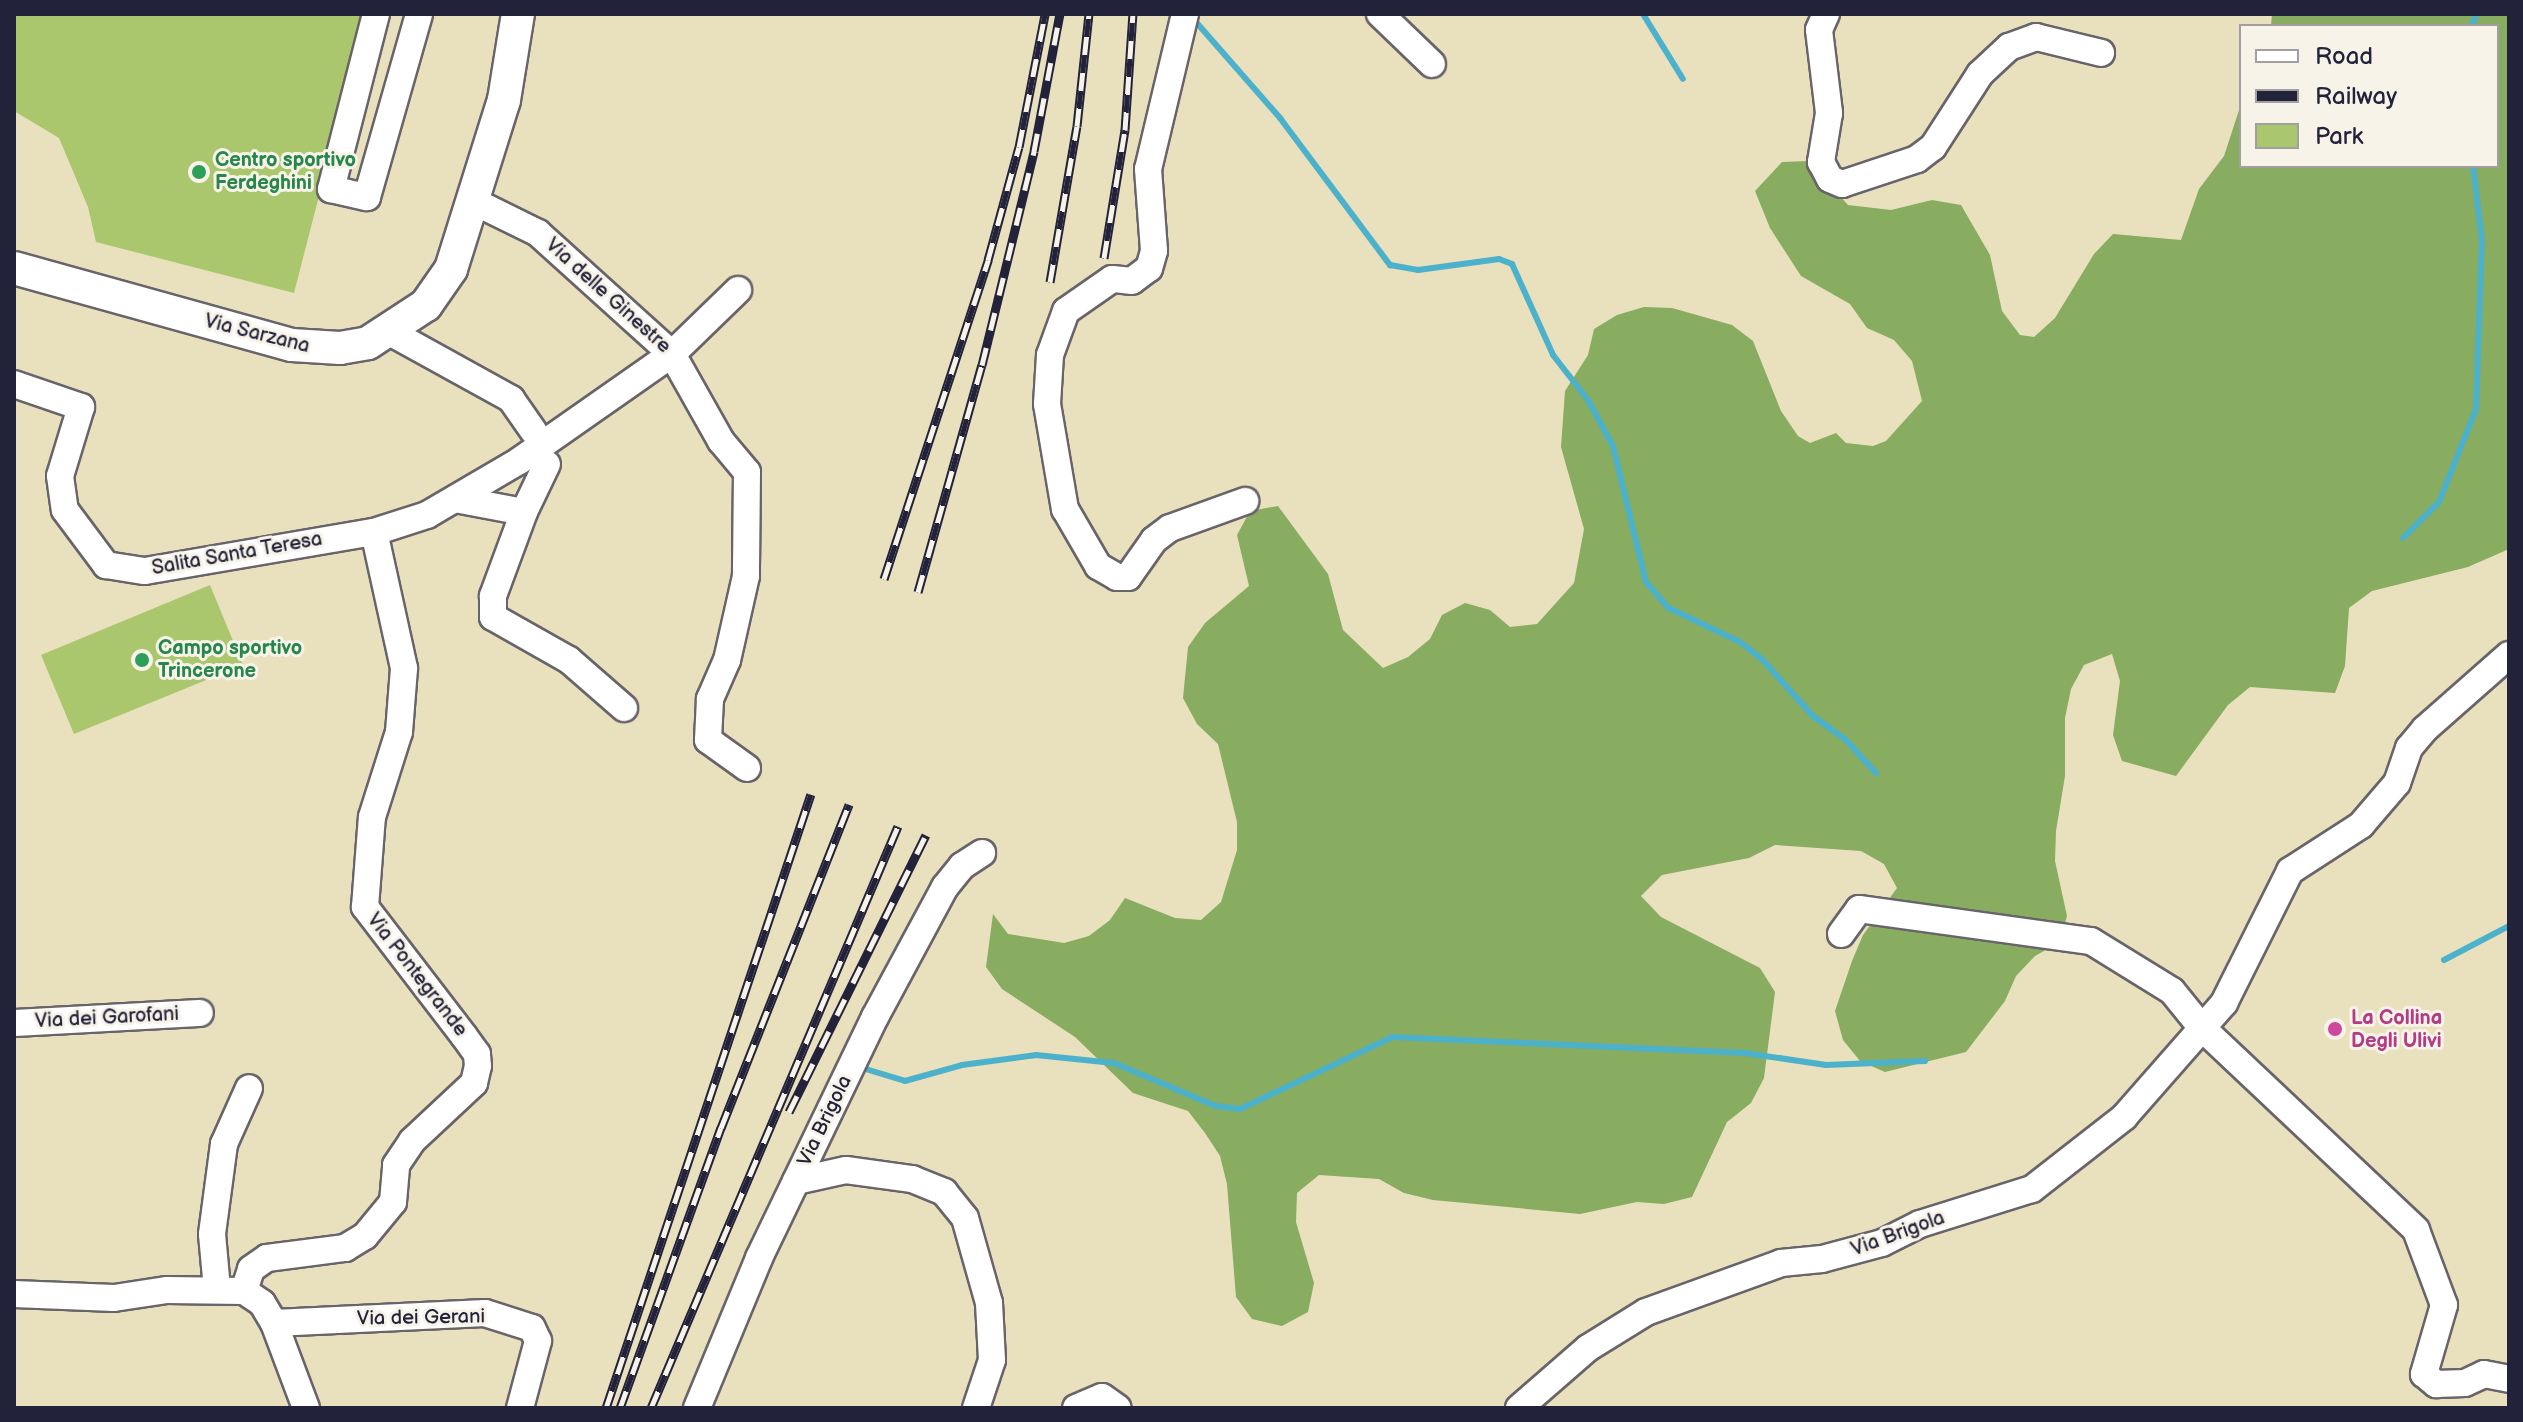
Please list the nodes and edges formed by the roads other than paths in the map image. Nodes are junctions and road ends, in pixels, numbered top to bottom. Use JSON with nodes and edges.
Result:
{"nodes":[{"id":1,"x":376,"y":14,"type":"edge"},
{"id":2,"x":419,"y":14,"type":"edge"},
{"id":3,"x":518,"y":14,"type":"edge"},
{"id":4,"x":1185,"y":14,"type":"edge"},
{"id":5,"x":1380,"y":14,"type":"edge"},
{"id":6,"x":1826,"y":14,"type":"edge"},
{"id":7,"x":2101,"y":53,"type":"dead end"},
{"id":8,"x":1432,"y":64,"type":"dead end"},
{"id":9,"x":475,"y":202,"type":"junction"},
{"id":10,"x":14,"y":268,"type":"edge"},
{"id":11,"x":738,"y":290,"type":"dead end"},
{"id":12,"x":388,"y":331,"type":"junction"},
{"id":13,"x":672,"y":354,"type":"junction"},
{"id":14,"x":14,"y":384,"type":"edge"},
{"id":15,"x":533,"y":431,"type":"dead end"},
{"id":16,"x":547,"y":464,"type":"dead end"},
{"id":17,"x":455,"y":499,"type":"junction"},
{"id":18,"x":1245,"y":501,"type":"dead end"},
{"id":19,"x":524,"y":512,"type":"junction"},
{"id":20,"x":374,"y":532,"type":"junction"},
{"id":21,"x":2509,"y":655,"type":"edge"},
{"id":22,"x":624,"y":708,"type":"dead end"},
{"id":23,"x":747,"y":768,"type":"dead end"},
{"id":24,"x":982,"y":853,"type":"dead end"},
{"id":25,"x":1841,"y":934,"type":"dead end"},
{"id":26,"x":200,"y":1013,"type":"dead end"},
{"id":27,"x":14,"y":1023,"type":"edge"},
{"id":28,"x":2202,"y":1028,"type":"junction"},
{"id":29,"x":249,"y":1088,"type":"dead end"},
{"id":30,"x":796,"y":1181,"type":"junction"},
{"id":31,"x":217,"y":1289,"type":"junction"},
{"id":32,"x":244,"y":1291,"type":"junction"},
{"id":33,"x":14,"y":1294,"type":"edge"},
{"id":34,"x":274,"y":1323,"type":"junction"},
{"id":35,"x":2509,"y":1379,"type":"edge"},
{"id":36,"x":306,"y":1408,"type":"edge"},
{"id":37,"x":520,"y":1408,"type":"edge"},
{"id":38,"x":697,"y":1408,"type":"edge"},
{"id":39,"x":976,"y":1408,"type":"edge"},
{"id":40,"x":1076,"y":1408,"type":"edge"},
{"id":41,"x":1118,"y":1408,"type":"edge"},
{"id":42,"x":1519,"y":1408,"type":"edge"}],
"edges":[{"from":1,"to":2,"type":"street"},
{"from":3,"to":9,"type":"main road","name":"Via Sarzana"},
{"from":4,"to":18,"type":"street"},
{"from":5,"to":8,"type":"street"},
{"from":6,"to":7,"type":"street"},
{"from":9,"to":12,"type":"main road","name":"Via Sarzana"},
{"from":9,"to":13,"type":"street","name":"Via delle Ginestre"},
{"from":10,"to":12,"type":"main road","name":"Via Sarzana"},
{"from":11,"to":13,"type":"street"},
{"from":12,"to":15,"type":"street"},
{"from":13,"to":17,"type":"street"},
{"from":13,"to":23,"type":"street","name":"Via delle Ginestre"},
{"from":14,"to":20,"type":"street","name":"Salita Santa Teresa"},
{"from":16,"to":19,"type":"street"},
{"from":17,"to":19,"type":"street"},
{"from":17,"to":20,"type":"street"},
{"from":19,"to":22,"type":"street"},
{"from":20,"to":32,"type":"street","name":"Via Pontegrande"},
{"from":21,"to":28,"type":"street","name":"Via Brigola"},
{"from":24,"to":30,"type":"street","name":"Via Brigola"},
{"from":25,"to":28,"type":"street"},
{"from":26,"to":27,"type":"street","name":"Via dei Garofani"},
{"from":28,"to":35,"type":"street"},
{"from":28,"to":42,"type":"street","name":"Via Brigola"},
{"from":29,"to":31,"type":"street"},
{"from":30,"to":38,"type":"street","name":"Via Brigola"},
{"from":30,"to":39,"type":"street"},
{"from":31,"to":32,"type":"street"},
{"from":31,"to":33,"type":"street"},
{"from":32,"to":34,"type":"street"},
{"from":34,"to":36,"type":"street"},
{"from":34,"to":37,"type":"street","name":"Via dei Gerani"},
{"from":40,"to":41,"type":"street"}]}
